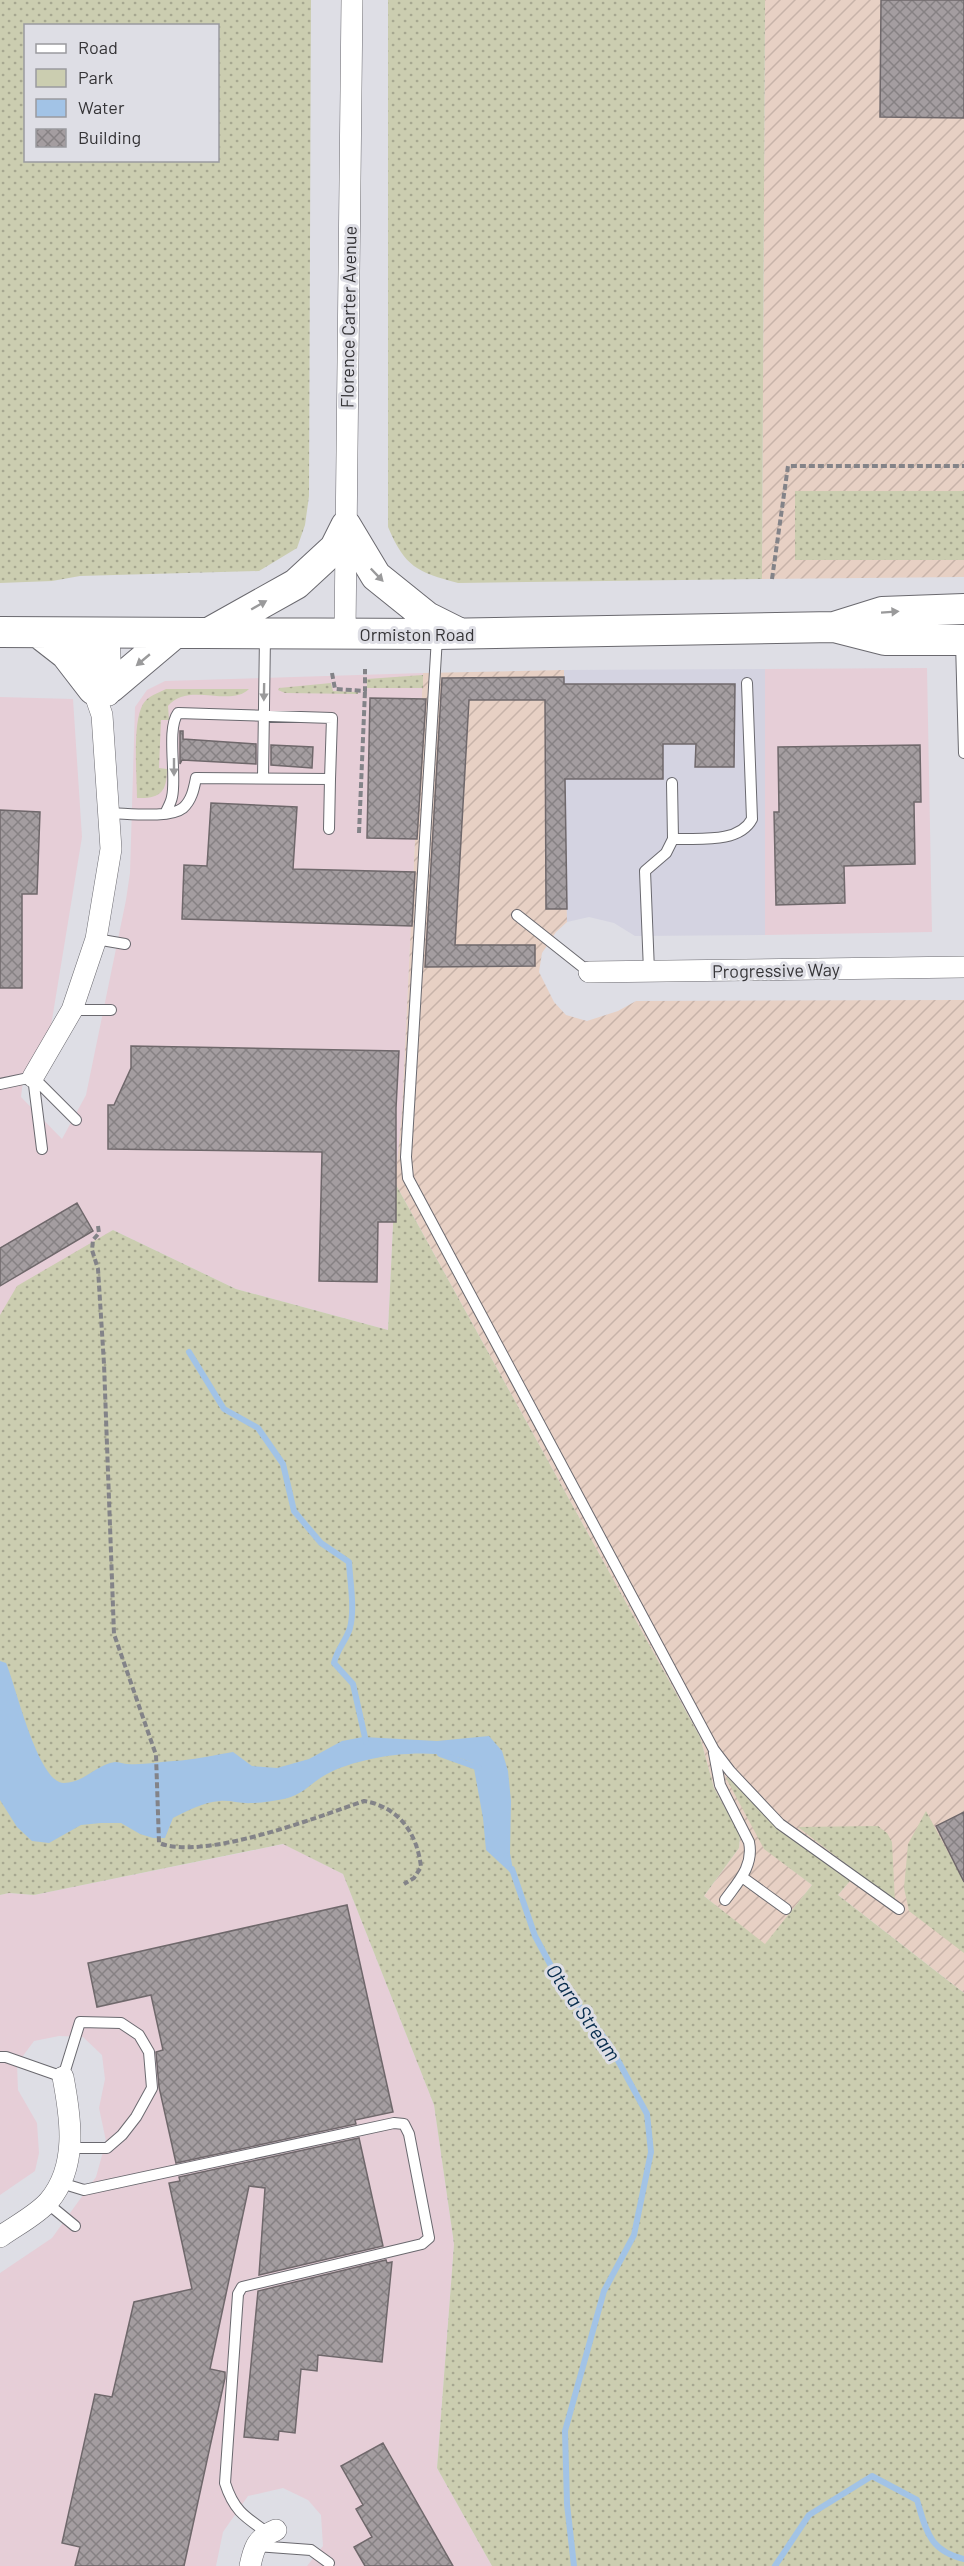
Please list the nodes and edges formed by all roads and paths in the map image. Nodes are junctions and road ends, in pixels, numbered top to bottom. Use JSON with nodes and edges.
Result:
{"nodes":[{"id":1,"x":352,"y":0,"type":"edge"},
{"id":2,"x":964,"y":466,"type":"edge"},
{"id":3,"x":346,"y":526,"type":"junction"},
{"id":4,"x":772,"y":579,"type":"dead end"},
{"id":5,"x":964,"y":609,"type":"edge"},
{"id":6,"x":834,"y":627,"type":"junction"},
{"id":7,"x":0,"y":632,"type":"edge"},
{"id":8,"x":39,"y":633,"type":"junction"},
{"id":9,"x":99,"y":633,"type":"junction"},
{"id":10,"x":175,"y":633,"type":"junction"},
{"id":11,"x":208,"y":633,"type":"junction"},
{"id":12,"x":265,"y":633,"type":"junction"},
{"id":13,"x":345,"y":633,"type":"junction"},
{"id":14,"x":449,"y":634,"type":"junction"},
{"id":15,"x":963,"y":640,"type":"edge"},
{"id":16,"x":365,"y":669,"type":"dead end"},
{"id":17,"x":332,"y":673,"type":"dead end"},
{"id":18,"x":747,"y":683,"type":"dead end"},
{"id":19,"x":365,"y":691,"type":"junction"},
{"id":20,"x":102,"y":697,"type":"junction"},
{"id":21,"x":264,"y":715,"type":"junction"},
{"id":22,"x":964,"y":753,"type":"edge"},
{"id":23,"x":263,"y":778,"type":"junction"},
{"id":24,"x":330,"y":779,"type":"junction"},
{"id":25,"x":672,"y":783,"type":"dead end"},
{"id":26,"x":108,"y":813,"type":"junction"},
{"id":27,"x":165,"y":814,"type":"junction"},
{"id":28,"x":329,"y":829,"type":"dead end"},
{"id":29,"x":359,"y":833,"type":"dead end"},
{"id":30,"x":674,"y":839,"type":"junction"},
{"id":31,"x":517,"y":915,"type":"dead end"},
{"id":32,"x":96,"y":939,"type":"junction"},
{"id":33,"x":125,"y":944,"type":"dead end"},
{"id":34,"x":964,"y":967,"type":"edge"},
{"id":35,"x":649,"y":971,"type":"junction"},
{"id":36,"x":589,"y":972,"type":"joint"},
{"id":37,"x":72,"y":1010,"type":"junction"},
{"id":38,"x":111,"y":1010,"type":"dead end"},
{"id":39,"x":33,"y":1077,"type":"junction"},
{"id":40,"x":0,"y":1084,"type":"edge"},
{"id":41,"x":76,"y":1120,"type":"dead end"},
{"id":42,"x":42,"y":1149,"type":"dead end"},
{"id":43,"x":98,"y":1226,"type":"dead end"},
{"id":44,"x":714,"y":1750,"type":"junction"},
{"id":45,"x":742,"y":1877,"type":"junction"},
{"id":46,"x":404,"y":1884,"type":"dead end"},
{"id":47,"x":725,"y":1900,"type":"dead end"},
{"id":48,"x":786,"y":1909,"type":"dead end"},
{"id":49,"x":900,"y":1909,"type":"dead end"},
{"id":50,"x":3,"y":2057,"type":"edge"},
{"id":51,"x":63,"y":2077,"type":"junction"},
{"id":52,"x":70,"y":2148,"type":"junction"},
{"id":53,"x":62,"y":2183,"type":"junction"},
{"id":54,"x":47,"y":2203,"type":"junction"},
{"id":55,"x":75,"y":2226,"type":"dead end"},
{"id":56,"x":0,"y":2237,"type":"edge"},
{"id":57,"x":262,"y":2544,"type":"edge"},
{"id":58,"x":329,"y":2563,"type":"dead end"}],
"edges":[{"from":1,"to":3,"type":"street","name":"Florence Carter Avenue"},
{"from":2,"to":4,"type":"path"},
{"from":11,"to":3,"type":"main road","one_way":true},
{"from":3,"to":13,"type":"street","name":"Florence Carter Avenue"},
{"from":3,"to":14,"type":"main road","one_way":true},
{"from":6,"to":5,"type":"main road","name":"Ormiston Road","one_way":true},
{"from":6,"to":14,"type":"main road","name":"Ormiston Road"},
{"from":6,"to":15,"type":"main road","name":"Ormiston Road"},
{"from":7,"to":8,"type":"main road","name":"Ormiston Road"},
{"from":8,"to":9,"type":"main road","name":"Ormiston Road"},
{"from":8,"to":20,"type":"main road"},
{"from":9,"to":10,"type":"main road","name":"Ormiston Road"},
{"from":9,"to":20,"type":"street"},
{"from":10,"to":11,"type":"main road","name":"Ormiston Road"},
{"from":10,"to":20,"type":"main road","one_way":true},
{"from":11,"to":12,"type":"main road","name":"Ormiston Road"},
{"from":12,"to":13,"type":"main road","name":"Ormiston Road"},
{"from":12,"to":21,"type":"lane","one_way":true},
{"from":13,"to":14,"type":"main road","name":"Ormiston Road"},
{"from":14,"to":44,"type":"lane"},
{"from":15,"to":22,"type":"lane"},
{"from":16,"to":19,"type":"path"},
{"from":17,"to":19,"type":"path"},
{"from":18,"to":30,"type":"lane"},
{"from":19,"to":29,"type":"path"},
{"from":20,"to":26,"type":"street"},
{"from":21,"to":23,"type":"lane"},
{"from":21,"to":24,"type":"lane"},
{"from":21,"to":27,"type":"lane","one_way":true},
{"from":23,"to":24,"type":"lane"},
{"from":23,"to":27,"type":"lane"},
{"from":24,"to":28,"type":"lane"},
{"from":25,"to":30,"type":"lane"},
{"from":26,"to":27,"type":"lane"},
{"from":26,"to":32,"type":"street"},
{"from":30,"to":35,"type":"lane"},
{"from":31,"to":36,"type":"lane"},
{"from":32,"to":33,"type":"lane"},
{"from":32,"to":37,"type":"street"},
{"from":34,"to":35,"type":"street","name":"Progressive Way"},
{"from":35,"to":36,"type":"street","name":"Progressive Way"},
{"from":37,"to":38,"type":"lane"},
{"from":37,"to":39,"type":"street"},
{"from":39,"to":40,"type":"lane"},
{"from":39,"to":41,"type":"lane"},
{"from":39,"to":42,"type":"lane"},
{"from":43,"to":46,"type":"path"},
{"from":44,"to":45,"type":"lane"},
{"from":44,"to":49,"type":"lane"},
{"from":45,"to":47,"type":"lane"},
{"from":45,"to":48,"type":"lane"},
{"from":50,"to":51,"type":"lane"},
{"from":51,"to":52,"type":"street"},
{"from":51,"to":52,"type":"lane"},
{"from":52,"to":53,"type":"street"},
{"from":53,"to":54,"type":"street"},
{"from":53,"to":57,"type":"lane"},
{"from":54,"to":55,"type":"lane"},
{"from":54,"to":56,"type":"street"},
{"from":57,"to":58,"type":"lane"}]}
